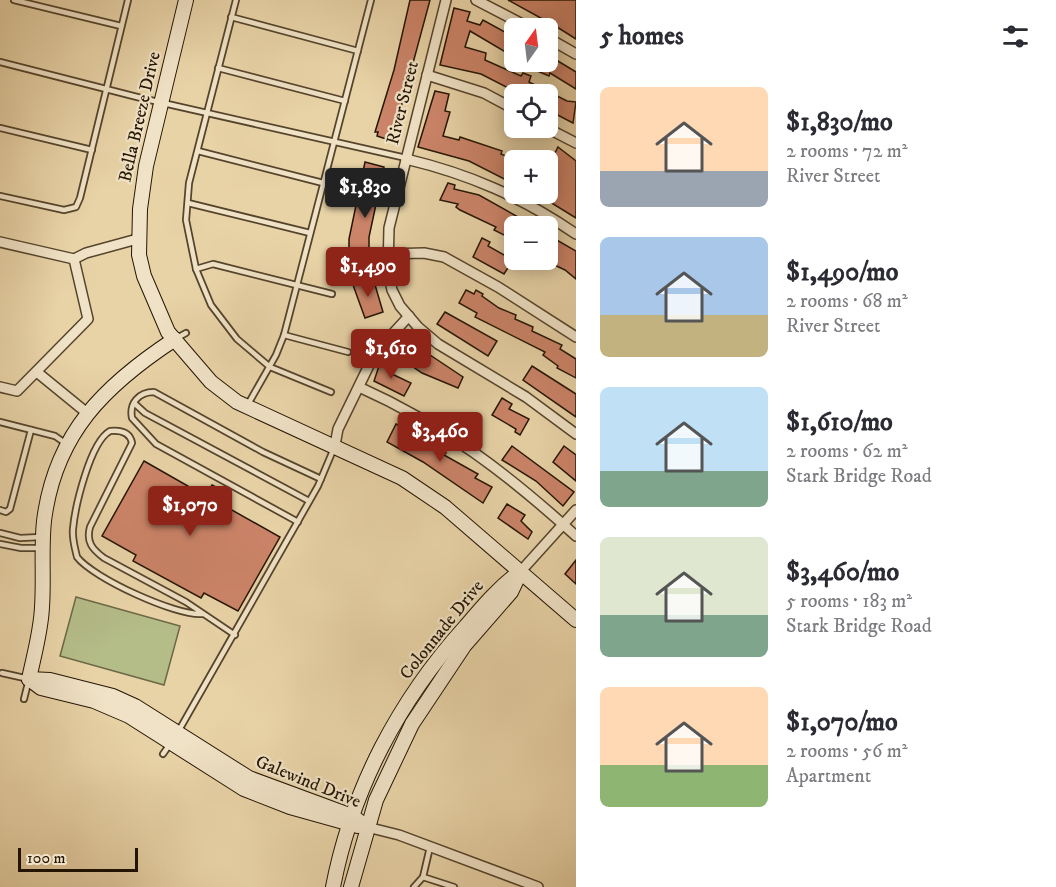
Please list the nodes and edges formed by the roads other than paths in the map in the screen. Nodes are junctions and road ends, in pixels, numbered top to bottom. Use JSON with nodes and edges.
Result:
{"nodes":[{"id":1,"x":14,"y":0,"type":"edge"},
{"id":2,"x":128,"y":0,"type":"edge"},
{"id":3,"x":186,"y":0,"type":"edge"},
{"id":4,"x":236,"y":0,"type":"edge"},
{"id":5,"x":371,"y":0,"type":"edge"},
{"id":6,"x":446,"y":0,"type":"edge"},
{"id":7,"x":476,"y":0,"type":"edge"},
{"id":8,"x":231,"y":17,"type":"junction"},
{"id":9,"x":511,"y":18,"type":"edge"},
{"id":10,"x":121,"y":26,"type":"junction"},
{"id":11,"x":558,"y":44,"type":"edge"},
{"id":12,"x":358,"y":51,"type":"junction"},
{"id":13,"x":576,"y":54,"type":"edge"},
{"id":14,"x":0,"y":62,"type":"edge"},
{"id":15,"x":218,"y":68,"type":"junction"},
{"id":16,"x":427,"y":75,"type":"junction"},
{"id":17,"x":106,"y":88,"type":"junction"},
{"id":18,"x":162,"y":101,"type":"junction"},
{"id":19,"x":345,"y":101,"type":"junction"},
{"id":20,"x":504,"y":104,"type":"edge"},
{"id":21,"x":207,"y":113,"type":"junction"},
{"id":22,"x":0,"y":128,"type":"edge"},
{"id":23,"x":558,"y":133,"type":"edge"},
{"id":24,"x":333,"y":141,"type":"junction"},
{"id":25,"x":576,"y":143,"type":"edge"},
{"id":26,"x":92,"y":150,"type":"junction"},
{"id":27,"x":198,"y":150,"type":"junction"},
{"id":28,"x":406,"y":159,"type":"junction"},
{"id":29,"x":322,"y":183,"type":"junction"},
{"id":30,"x":0,"y":196,"type":"edge"},
{"id":31,"x":188,"y":203,"type":"junction"},
{"id":32,"x":310,"y":233,"type":"junction"},
{"id":33,"x":576,"y":234,"type":"edge"},
{"id":34,"x":141,"y":241,"type":"junction"},
{"id":35,"x":0,"y":242,"type":"edge"},
{"id":36,"x":387,"y":254,"type":"junction"},
{"id":37,"x":74,"y":259,"type":"junction"},
{"id":38,"x":196,"y":269,"type":"junction"},
{"id":39,"x":297,"y":284,"type":"junction"},
{"id":40,"x":332,"y":294,"type":"dead end"},
{"id":41,"x":409,"y":316,"type":"junction"},
{"id":42,"x":284,"y":335,"type":"junction"},
{"id":43,"x":180,"y":336,"type":"junction"},
{"id":44,"x":576,"y":337,"type":"edge"},
{"id":45,"x":348,"y":352,"type":"dead end"},
{"id":46,"x":270,"y":367,"type":"junction"},
{"id":47,"x":38,"y":372,"type":"junction"},
{"id":48,"x":0,"y":387,"type":"edge"},
{"id":49,"x":359,"y":387,"type":"junction"},
{"id":50,"x":331,"y":392,"type":"dead end"},
{"id":51,"x":134,"y":403,"type":"junction"},
{"id":52,"x":247,"y":407,"type":"junction"},
{"id":53,"x":87,"y":413,"type":"junction"},
{"id":54,"x":0,"y":422,"type":"edge"},
{"id":55,"x":31,"y":430,"type":"junction"},
{"id":56,"x":576,"y":434,"type":"edge"},
{"id":57,"x":67,"y":444,"type":"junction"},
{"id":58,"x":335,"y":446,"type":"junction"},
{"id":59,"x":321,"y":479,"type":"junction"},
{"id":60,"x":309,"y":501,"type":"junction"},
{"id":61,"x":0,"y":510,"type":"edge"},
{"id":62,"x":576,"y":510,"type":"edge"},
{"id":63,"x":298,"y":522,"type":"junction"},
{"id":64,"x":563,"y":524,"type":"junction"},
{"id":65,"x":0,"y":533,"type":"edge"},
{"id":66,"x":576,"y":536,"type":"edge"},
{"id":67,"x":43,"y":542,"type":"junction"},
{"id":68,"x":0,"y":544,"type":"edge"},
{"id":69,"x":520,"y":572,"type":"junction"},
{"id":70,"x":202,"y":614,"type":"junction"},
{"id":71,"x":576,"y":620,"type":"edge"},
{"id":72,"x":235,"y":635,"type":"junction"},
{"id":73,"x":3,"y":673,"type":"dead end"},
{"id":74,"x":29,"y":679,"type":"junction"},
{"id":75,"x":24,"y":699,"type":"dead end"},
{"id":76,"x":175,"y":736,"type":"junction"},
{"id":77,"x":163,"y":754,"type":"dead end"},
{"id":78,"x":350,"y":821,"type":"junction"},
{"id":79,"x":367,"y":827,"type":"junction"},
{"id":80,"x":430,"y":847,"type":"junction"},
{"id":81,"x":423,"y":878,"type":"junction"},
{"id":82,"x":333,"y":887,"type":"edge"},
{"id":83,"x":351,"y":887,"type":"edge"},
{"id":84,"x":414,"y":887,"type":"edge"},
{"id":85,"x":454,"y":887,"type":"edge"},
{"id":86,"x":538,"y":887,"type":"edge"}],
"edges":[{"from":1,"to":10,"type":"lane"},
{"from":2,"to":10,"type":"lane"},
{"from":3,"to":18,"type":"street","name":"Bella Breeze Drive"},
{"from":4,"to":8,"type":"lane"},
{"from":5,"to":12,"type":"lane"},
{"from":6,"to":16,"type":"street","name":"River Street"},
{"from":7,"to":9,"type":"street"},
{"from":8,"to":12,"type":"lane"},
{"from":8,"to":15,"type":"lane"},
{"from":10,"to":17,"type":"lane"},
{"from":11,"to":13,"type":"street"},
{"from":12,"to":19,"type":"lane"},
{"from":14,"to":17,"type":"lane"},
{"from":15,"to":19,"type":"lane"},
{"from":15,"to":21,"type":"lane"},
{"from":16,"to":20,"type":"street"},
{"from":16,"to":28,"type":"street","name":"River Street"},
{"from":17,"to":18,"type":"lane"},
{"from":17,"to":26,"type":"lane"},
{"from":18,"to":21,"type":"lane"},
{"from":18,"to":34,"type":"street","name":"Bella Breeze Drive"},
{"from":19,"to":24,"type":"lane"},
{"from":21,"to":24,"type":"lane"},
{"from":21,"to":27,"type":"lane"},
{"from":22,"to":26,"type":"lane"},
{"from":23,"to":25,"type":"street"},
{"from":24,"to":28,"type":"lane"},
{"from":24,"to":29,"type":"lane"},
{"from":26,"to":30,"type":"lane"},
{"from":27,"to":29,"type":"lane"},
{"from":27,"to":31,"type":"lane"},
{"from":28,"to":33,"type":"street"},
{"from":28,"to":36,"type":"street","name":"River Street"},
{"from":29,"to":32,"type":"lane"},
{"from":31,"to":32,"type":"lane"},
{"from":31,"to":38,"type":"lane"},
{"from":32,"to":39,"type":"lane"},
{"from":34,"to":37,"type":"street"},
{"from":34,"to":43,"type":"street","name":"Bella Breeze Drive"},
{"from":35,"to":37,"type":"street"},
{"from":36,"to":41,"type":"street","name":"River Street"},
{"from":36,"to":44,"type":"street"},
{"from":37,"to":47,"type":"street"},
{"from":38,"to":39,"type":"lane"},
{"from":38,"to":46,"type":"lane"},
{"from":39,"to":40,"type":"lane"},
{"from":39,"to":42,"type":"lane"},
{"from":41,"to":49,"type":"street"},
{"from":41,"to":56,"type":"street","name":"River Street"},
{"from":42,"to":45,"type":"lane"},
{"from":42,"to":46,"type":"lane"},
{"from":43,"to":52,"type":"street","name":"Bella Breeze Drive"},
{"from":43,"to":53,"type":"street"},
{"from":46,"to":50,"type":"lane"},
{"from":46,"to":52,"type":"lane"},
{"from":47,"to":48,"type":"street"},
{"from":47,"to":53,"type":"street"},
{"from":49,"to":58,"type":"street"},
{"from":49,"to":64,"type":"street"},
{"from":51,"to":59,"type":"lane"},
{"from":51,"to":60,"type":"lane"},
{"from":51,"to":63,"type":"lane"},
{"from":52,"to":58,"type":"street","name":"Bella Breeze Drive"},
{"from":53,"to":57,"type":"street"},
{"from":54,"to":55,"type":"lane"},
{"from":55,"to":57,"type":"lane"},
{"from":55,"to":61,"type":"lane"},
{"from":57,"to":67,"type":"street"},
{"from":58,"to":59,"type":"lane"},
{"from":58,"to":69,"type":"street","name":"Bella Breeze Drive"},
{"from":59,"to":60,"type":"lane"},
{"from":60,"to":63,"type":"lane"},
{"from":62,"to":64,"type":"street"},
{"from":63,"to":72,"type":"lane"},
{"from":64,"to":66,"type":"street"},
{"from":64,"to":69,"type":"street"},
{"from":65,"to":67,"type":"lane"},
{"from":67,"to":68,"type":"lane"},
{"from":67,"to":74,"type":"street"},
{"from":69,"to":71,"type":"street","name":"Bella Breeze Drive"},
{"from":69,"to":78,"type":"street","name":"Colonnade Drive"},
{"from":69,"to":79,"type":"street","name":"Colonnade Drive"},
{"from":70,"to":70,"type":"lane"},
{"from":70,"to":72,"type":"lane"},
{"from":72,"to":76,"type":"lane"},
{"from":73,"to":74,"type":"lane"},
{"from":74,"to":75,"type":"lane"},
{"from":74,"to":76,"type":"street","name":"Galewind Drive"},
{"from":76,"to":77,"type":"lane"},
{"from":76,"to":78,"type":"street","name":"Galewind Drive"},
{"from":78,"to":79,"type":"street","name":"Galewind Drive"},
{"from":78,"to":82,"type":"street","name":"Colonnade Drive"},
{"from":79,"to":80,"type":"street"},
{"from":79,"to":83,"type":"street","name":"Colonnade Drive"},
{"from":80,"to":81,"type":"lane"},
{"from":80,"to":86,"type":"street"},
{"from":81,"to":84,"type":"lane"},
{"from":81,"to":85,"type":"lane"}]}
